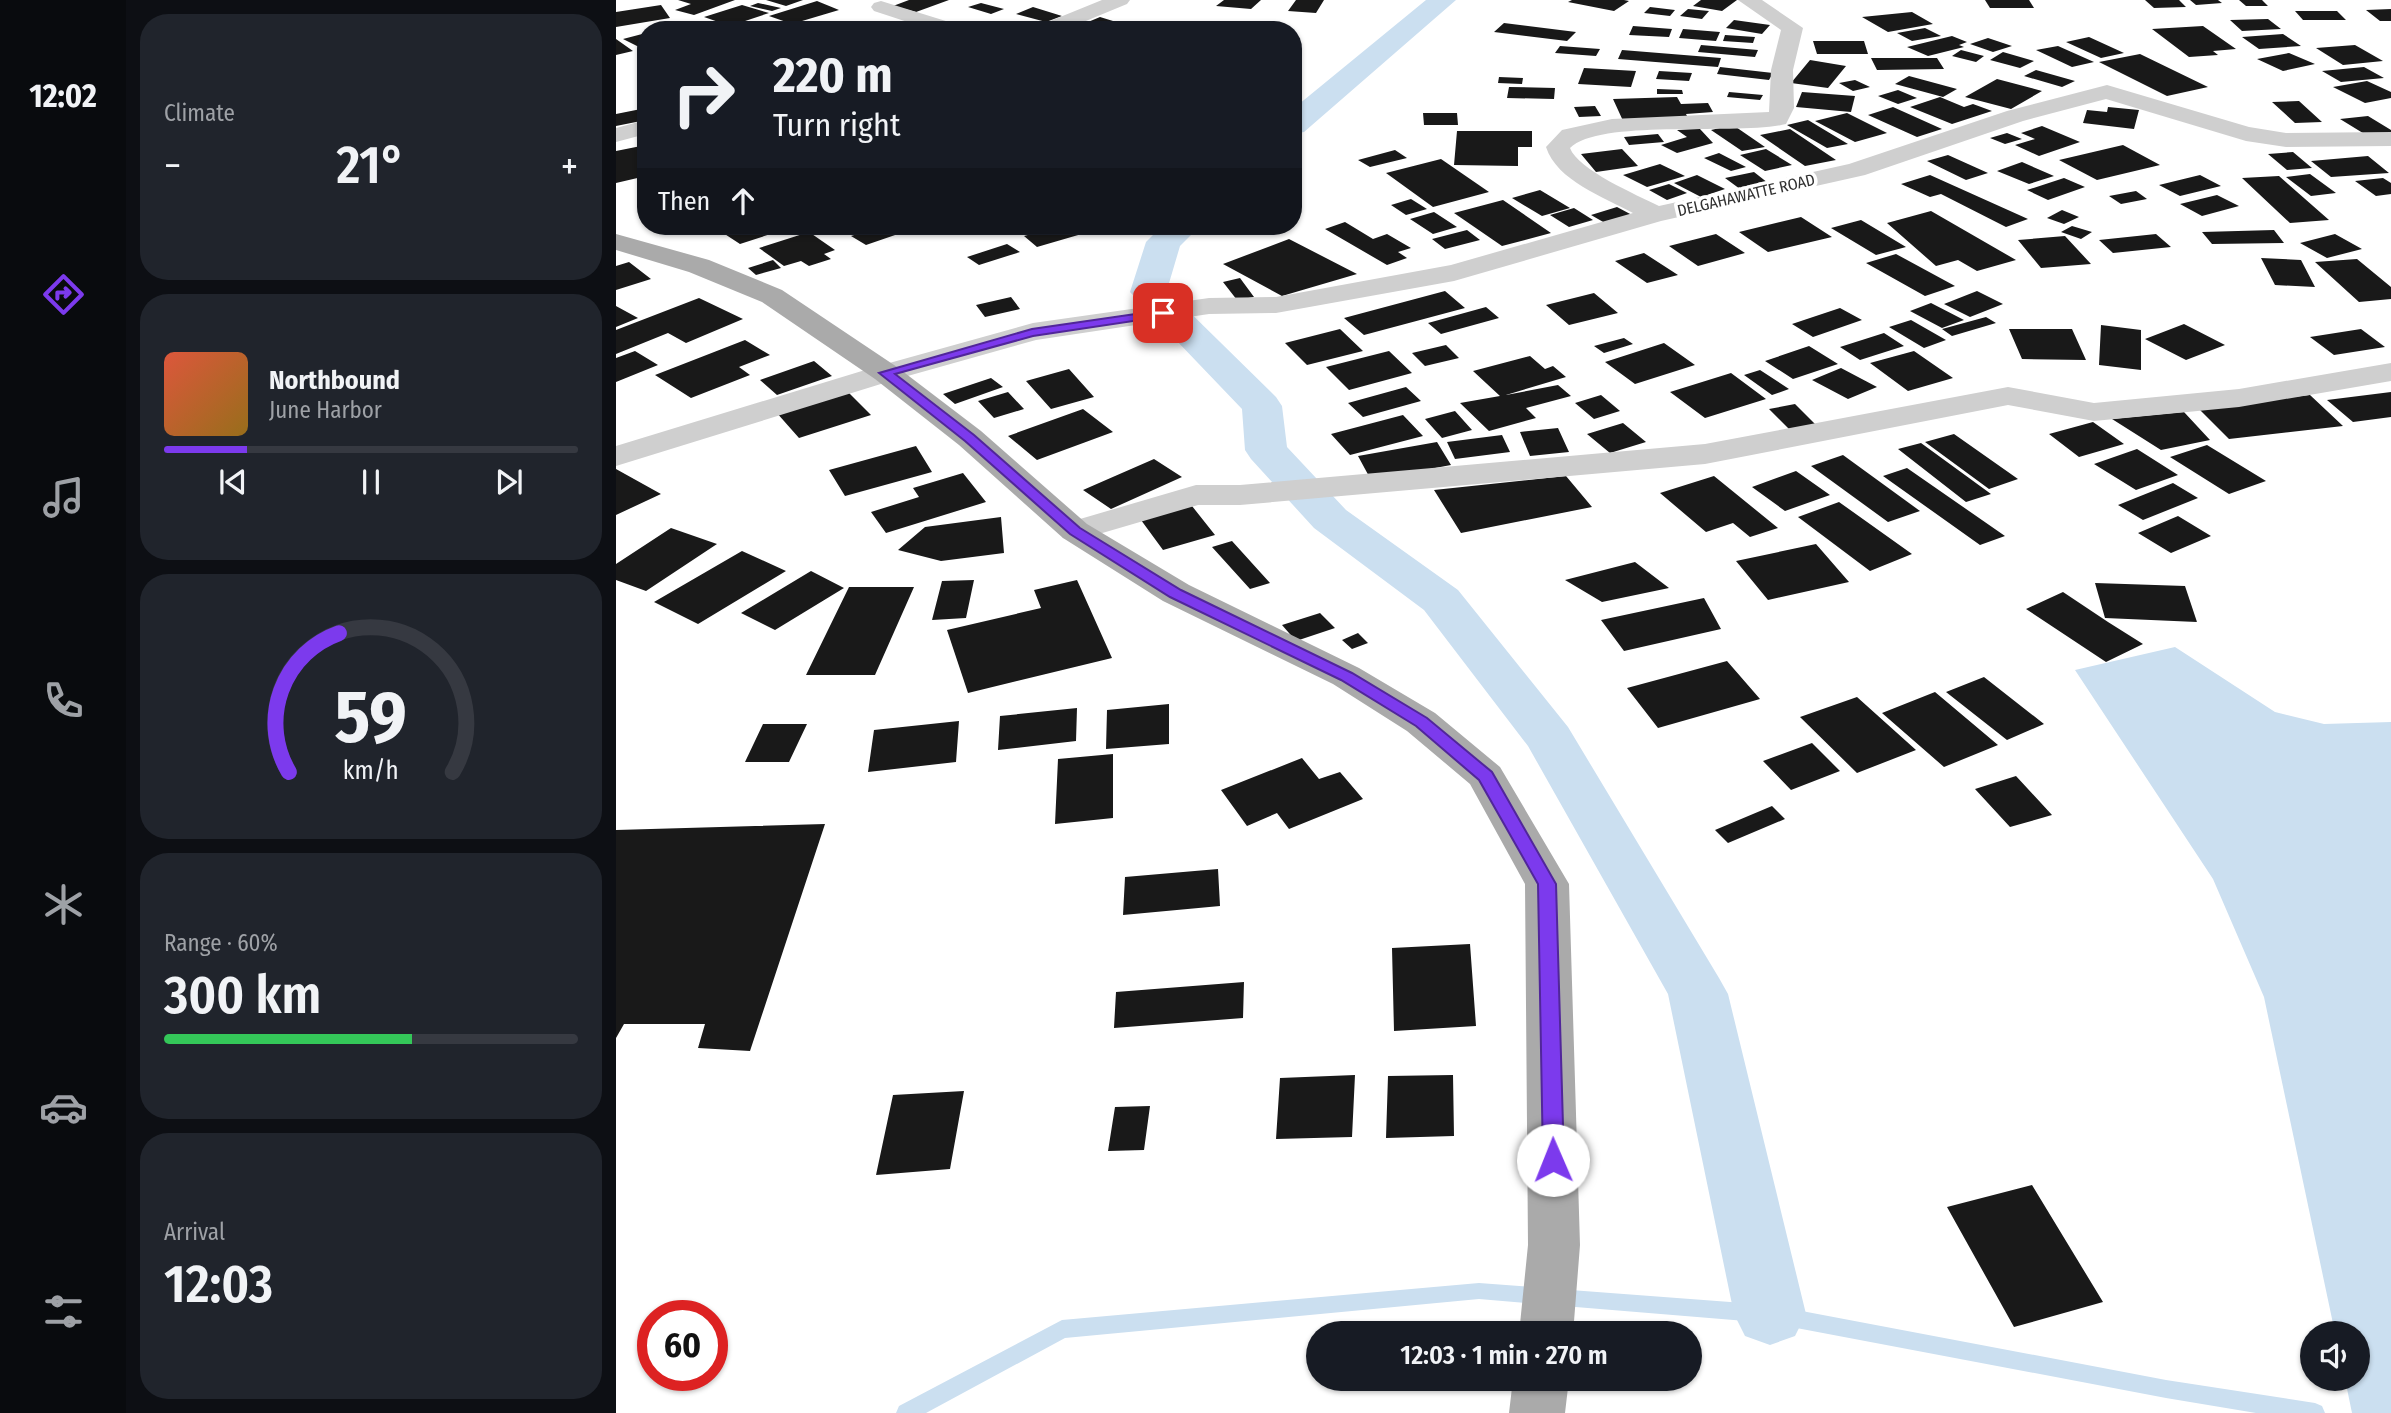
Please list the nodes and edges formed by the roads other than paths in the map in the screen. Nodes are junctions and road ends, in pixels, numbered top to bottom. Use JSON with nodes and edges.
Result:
{"nodes":[{"id":1,"x":1120,"y":0,"type":"edge"},
{"id":2,"x":1748,"y":0,"type":"edge"},
{"id":3,"x":881,"y":7,"type":"dead end"},
{"id":4,"x":926,"y":21,"type":"edge"},
{"id":5,"x":1068,"y":21,"type":"edge"},
{"id":6,"x":637,"y":129,"type":"edge"},
{"id":7,"x":616,"y":135,"type":"edge"},
{"id":8,"x":2391,"y":139,"type":"edge"},
{"id":9,"x":1656,"y":215,"type":"junction"},
{"id":10,"x":616,"y":242,"type":"edge"},
{"id":11,"x":2391,"y":372,"type":"edge"},
{"id":12,"x":886,"y":373,"type":"junction"},
{"id":13,"x":616,"y":456,"type":"edge"},
{"id":14,"x":1075,"y":531,"type":"junction"},
{"id":15,"x":1547,"y":1321,"type":"edge"},
{"id":16,"x":1540,"y":1391,"type":"edge"},
{"id":17,"x":1537,"y":1413,"type":"edge"}],
"edges":[{"from":1,"to":5,"type":"street"},
{"from":2,"to":9,"type":"street"},
{"from":3,"to":4,"type":"street"},
{"from":6,"to":7,"type":"street"},
{"from":8,"to":9,"type":"street","name":"DELGAHAWATTE ROAD"},
{"from":9,"to":12,"type":"street","name":"DELGAHAWATTE ROAD"},
{"from":10,"to":12,"type":"main road"},
{"from":11,"to":14,"type":"street"},
{"from":12,"to":13,"type":"street","name":"DELGAHAWATTE ROAD"},
{"from":12,"to":14,"type":"main road"},
{"from":14,"to":15,"type":"main road"},
{"from":16,"to":17,"type":"main road"}]}
